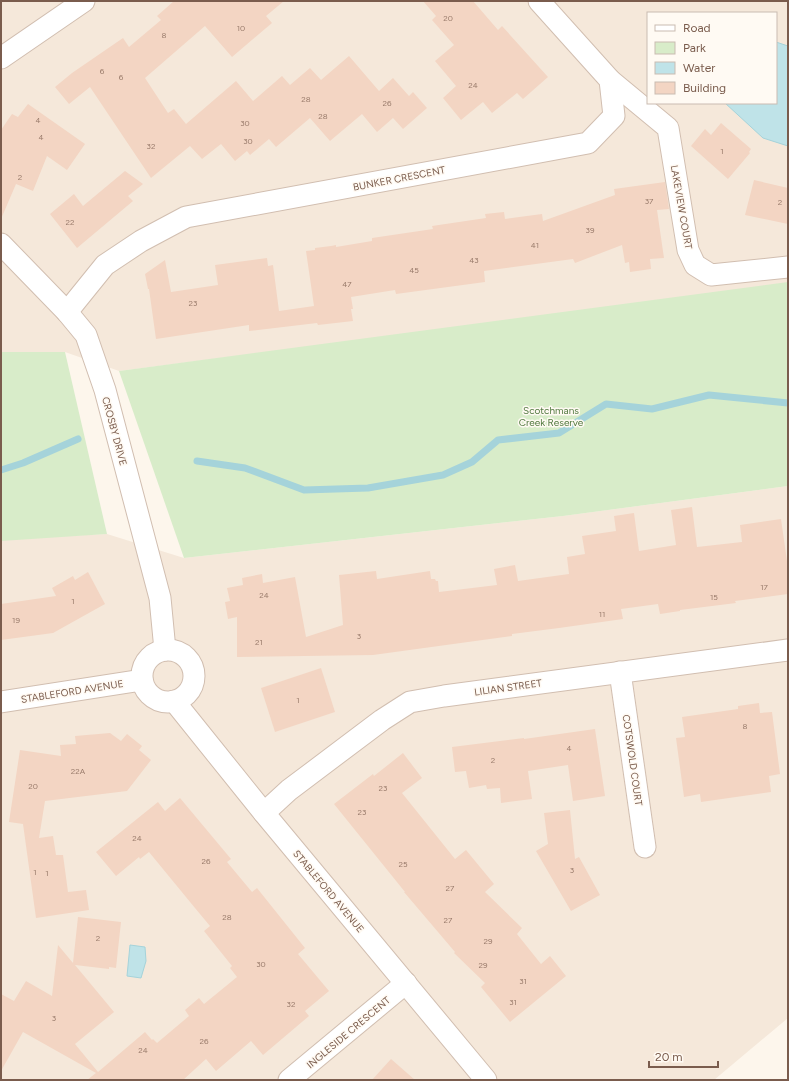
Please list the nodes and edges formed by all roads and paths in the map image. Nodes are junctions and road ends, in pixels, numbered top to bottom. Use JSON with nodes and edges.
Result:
{"nodes":[{"id":1,"x":84,"y":1,"type":"edge"},
{"id":2,"x":539,"y":1,"type":"edge"},
{"id":3,"x":1,"y":58,"type":"edge"},
{"id":4,"x":610,"y":80,"type":"junction"},
{"id":5,"x":1,"y":244,"type":"edge"},
{"id":6,"x":788,"y":267,"type":"edge"},
{"id":7,"x":67,"y":312,"type":"junction"},
{"id":8,"x":165,"y":650,"type":"junction"},
{"id":9,"x":788,"y":650,"type":"edge"},
{"id":10,"x":620,"y":672,"type":"junction"},
{"id":11,"x":142,"y":680,"type":"junction"},
{"id":12,"x":174,"y":701,"type":"junction"},
{"id":13,"x":1,"y":702,"type":"edge"},
{"id":14,"x":264,"y":813,"type":"junction"},
{"id":15,"x":645,"y":847,"type":"dead end"},
{"id":16,"x":406,"y":983,"type":"junction"},
{"id":17,"x":289,"y":1080,"type":"edge"},
{"id":18,"x":486,"y":1080,"type":"edge"}],
"edges":[{"from":1,"to":3,"type":"street"},
{"from":2,"to":4,"type":"street"},
{"from":4,"to":6,"type":"street","name":"LAKEVIEW COURT"},
{"from":4,"to":7,"type":"street","name":"BUNKER CRESCENT"},
{"from":5,"to":7,"type":"street","name":"CROSBY DRIVE"},
{"from":7,"to":8,"type":"street","name":"CROSBY DRIVE"},
{"from":8,"to":11,"type":"street"},
{"from":8,"to":12,"type":"street"},
{"from":9,"to":10,"type":"street","name":"LILIAN STREET"},
{"from":10,"to":14,"type":"street","name":"LILIAN STREET"},
{"from":10,"to":15,"type":"street","name":"COTSWOLD COURT"},
{"from":11,"to":12,"type":"street"},
{"from":11,"to":13,"type":"street","name":"STABLEFORD AVENUE"},
{"from":12,"to":14,"type":"street","name":"STABLEFORD AVENUE"},
{"from":14,"to":16,"type":"street","name":"STABLEFORD AVENUE"},
{"from":16,"to":17,"type":"street","name":"INGLESIDE CRESCENT"},
{"from":16,"to":18,"type":"street","name":"STABLEFORD AVENUE"}]}
